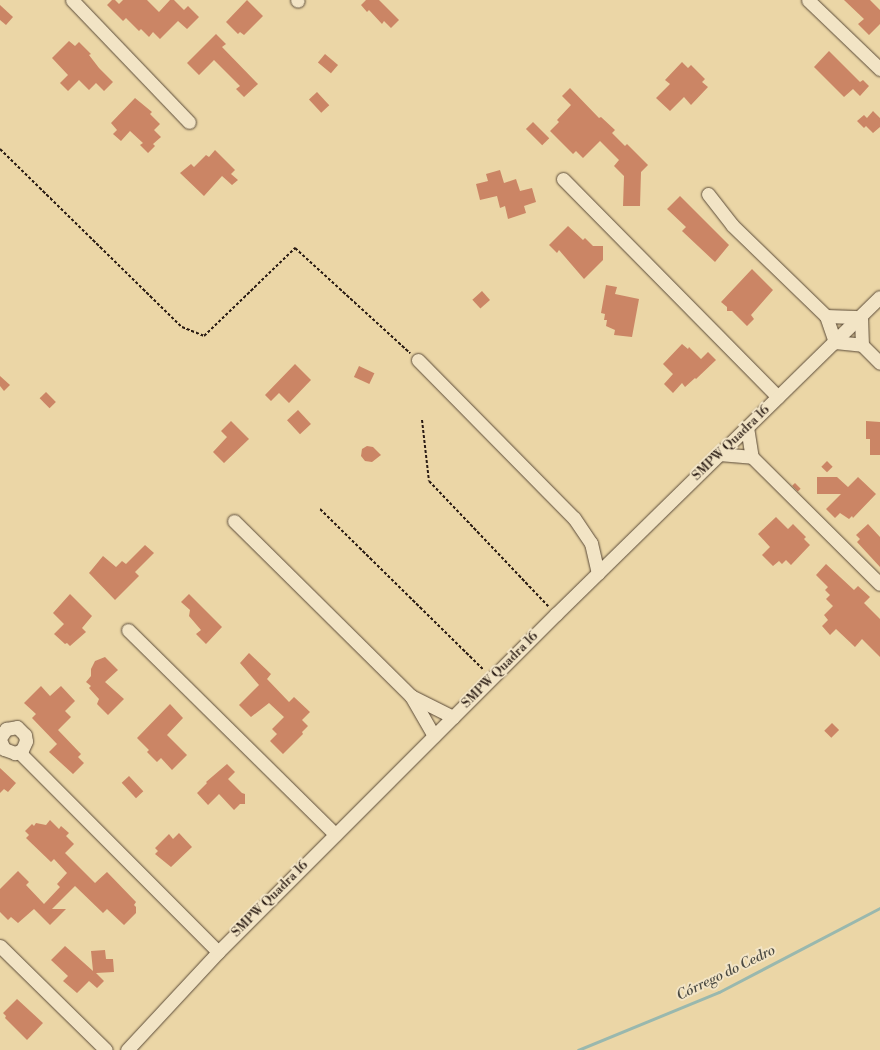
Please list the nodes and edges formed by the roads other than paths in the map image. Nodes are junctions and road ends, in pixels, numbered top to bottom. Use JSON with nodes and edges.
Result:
{"nodes":[{"id":1,"x":72,"y":0,"type":"edge"},
{"id":2,"x":813,"y":1,"type":"edge"},
{"id":3,"x":880,"y":69,"type":"edge"},
{"id":4,"x":190,"y":122,"type":"dead end"},
{"id":5,"x":563,"y":179,"type":"dead end"},
{"id":6,"x":708,"y":194,"type":"dead end"},
{"id":7,"x":880,"y":297,"type":"edge"},
{"id":8,"x":826,"y":316,"type":"junction"},
{"id":9,"x":860,"y":317,"type":"junction"},
{"id":10,"x":835,"y":342,"type":"junction"},
{"id":11,"x":862,"y":345,"type":"junction"},
{"id":12,"x":418,"y":360,"type":"road end"},
{"id":13,"x":880,"y":363,"type":"edge"},
{"id":14,"x":778,"y":397,"type":"junction"},
{"id":15,"x":747,"y":427,"type":"junction"},
{"id":16,"x":719,"y":454,"type":"junction"},
{"id":17,"x":752,"y":457,"type":"junction"},
{"id":18,"x":234,"y":521,"type":"dead end"},
{"id":19,"x":598,"y":573,"type":"junction"},
{"id":20,"x":880,"y":584,"type":"edge"},
{"id":21,"x":128,"y":630,"type":"dead end"},
{"id":22,"x":411,"y":696,"type":"junction"},
{"id":23,"x":453,"y":717,"type":"junction"},
{"id":24,"x":434,"y":736,"type":"junction"},
{"id":25,"x":0,"y":739,"type":"edge"},
{"id":26,"x":19,"y":752,"type":"junction"},
{"id":27,"x":335,"y":834,"type":"junction"},
{"id":28,"x":0,"y":946,"type":"edge"},
{"id":29,"x":218,"y":952,"type":"junction"},
{"id":30,"x":106,"y":1050,"type":"edge"},
{"id":31,"x":127,"y":1050,"type":"edge"}],
"edges":[{"from":1,"to":4,"type":"street"},
{"from":2,"to":3,"type":"street"},
{"from":5,"to":14,"type":"street"},
{"from":6,"to":8,"type":"street"},
{"from":7,"to":9,"type":"street","name":"SMPW Quadra 16"},
{"from":8,"to":9,"type":"street"},
{"from":8,"to":10,"type":"street"},
{"from":9,"to":10,"type":"street","name":"SMPW Quadra 16"},
{"from":9,"to":11,"type":"street"},
{"from":10,"to":11,"type":"street"},
{"from":10,"to":14,"type":"street","name":"SMPW Quadra 16"},
{"from":11,"to":13,"type":"street"},
{"from":12,"to":19,"type":"street"},
{"from":14,"to":15,"type":"street","name":"SMPW Quadra 16"},
{"from":15,"to":16,"type":"street","name":"SMPW Quadra 16"},
{"from":15,"to":17,"type":"street"},
{"from":16,"to":17,"type":"street"},
{"from":16,"to":19,"type":"street","name":"SMPW Quadra 16"},
{"from":17,"to":20,"type":"street"},
{"from":18,"to":22,"type":"street"},
{"from":19,"to":23,"type":"street","name":"SMPW Quadra 16"},
{"from":21,"to":27,"type":"street"},
{"from":22,"to":23,"type":"street"},
{"from":22,"to":24,"type":"street"},
{"from":23,"to":24,"type":"street","name":"SMPW Quadra 16"},
{"from":24,"to":27,"type":"street","name":"SMPW Quadra 16"},
{"from":25,"to":26,"type":"street"},
{"from":25,"to":26,"type":"street"},
{"from":26,"to":29,"type":"street"},
{"from":27,"to":29,"type":"street","name":"SMPW Quadra 16"},
{"from":28,"to":30,"type":"street"},
{"from":29,"to":31,"type":"street","name":"SMPW Quadra 16"}]}
